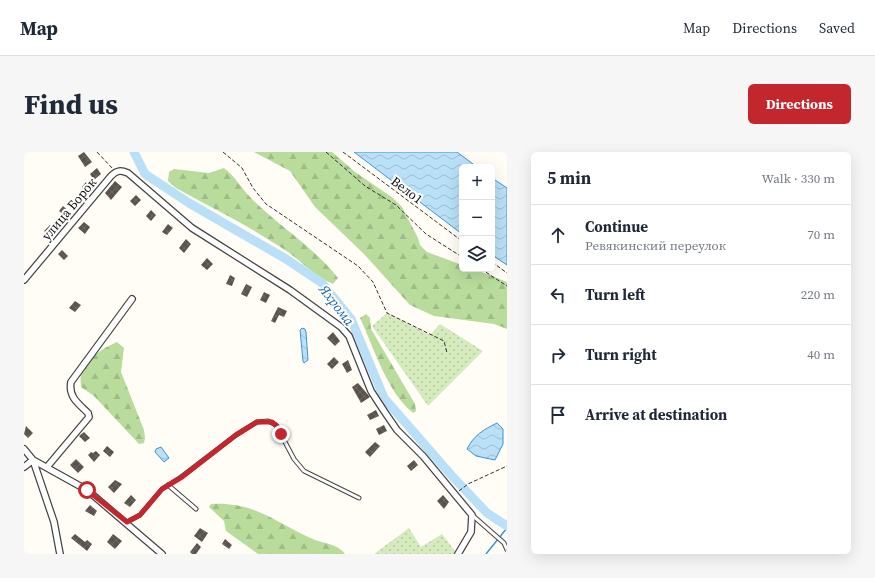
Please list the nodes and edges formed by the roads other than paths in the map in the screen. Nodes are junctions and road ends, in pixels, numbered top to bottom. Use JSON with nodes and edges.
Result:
{"nodes":[{"id":1,"x":24,"y":280,"type":"edge"},
{"id":2,"x":132,"y":299,"type":"dead end"},
{"id":3,"x":24,"y":449,"type":"edge"},
{"id":4,"x":33,"y":460,"type":"junction"},
{"id":5,"x":24,"y":467,"type":"edge"},
{"id":6,"x":47,"y":467,"type":"junction"},
{"id":7,"x":168,"y":485,"type":"junction"},
{"id":8,"x":359,"y":498,"type":"dead end"},
{"id":9,"x":196,"y":509,"type":"dead end"},
{"id":10,"x":472,"y":516,"type":"junction"},
{"id":11,"x":127,"y":522,"type":"junction"},
{"id":12,"x":507,"y":550,"type":"edge"},
{"id":13,"x":60,"y":554,"type":"edge"},
{"id":14,"x":162,"y":554,"type":"edge"},
{"id":15,"x":458,"y":554,"type":"edge"}],
"edges":[{"from":1,"to":10,"type":"street","name":"улица Борок"},
{"from":2,"to":6,"type":"street"},
{"from":3,"to":4,"type":"street"},
{"from":4,"to":5,"type":"street"},
{"from":4,"to":6,"type":"street"},
{"from":4,"to":13,"type":"street"},
{"from":6,"to":11,"type":"street"},
{"from":7,"to":8,"type":"lane"},
{"from":7,"to":9,"type":"lane"},
{"from":7,"to":11,"type":"lane"},
{"from":10,"to":12,"type":"lane"},
{"from":10,"to":15,"type":"street"},
{"from":11,"to":14,"type":"street"}]}
